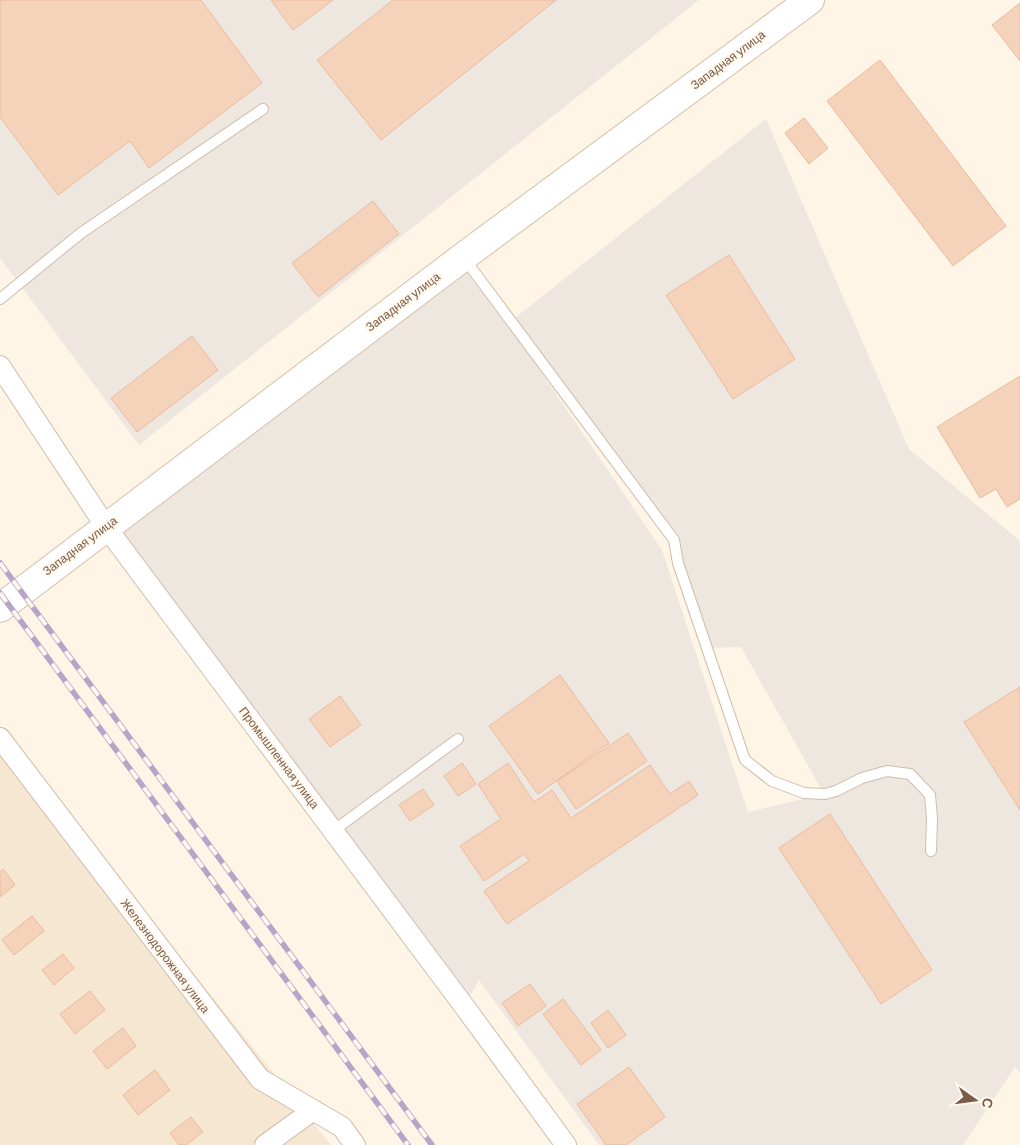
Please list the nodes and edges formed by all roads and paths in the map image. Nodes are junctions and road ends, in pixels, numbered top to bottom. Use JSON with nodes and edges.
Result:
{"nodes":[{"id":1,"x":810,"y":0,"type":"edge"},
{"id":2,"x":262,"y":109,"type":"dead end"},
{"id":3,"x":463,"y":257,"type":"junction"},
{"id":4,"x":0,"y":299,"type":"edge"},
{"id":5,"x":0,"y":366,"type":"edge"},
{"id":6,"x":106,"y":526,"type":"junction"},
{"id":7,"x":0,"y":608,"type":"edge"},
{"id":8,"x":0,"y":738,"type":"edge"},
{"id":9,"x":458,"y":740,"type":"dead end"},
{"id":10,"x":333,"y":831,"type":"junction"},
{"id":11,"x":931,"y":851,"type":"dead end"},
{"id":12,"x":312,"y":1110,"type":"junction"},
{"id":13,"x":265,"y":1145,"type":"edge"},
{"id":14,"x":355,"y":1145,"type":"edge"},
{"id":15,"x":566,"y":1145,"type":"edge"}],
"edges":[{"from":1,"to":3,"type":"main road","name":"Западная улица"},
{"from":2,"to":4,"type":"lane"},
{"from":3,"to":6,"type":"main road","name":"Западная улица"},
{"from":3,"to":11,"type":"lane"},
{"from":5,"to":6,"type":"street","name":"Промышленная улица"},
{"from":6,"to":7,"type":"main road","name":"Западная улица"},
{"from":6,"to":10,"type":"street","name":"Промышленная улица"},
{"from":8,"to":12,"type":"street","name":"Железнодорожная улица"},
{"from":9,"to":10,"type":"lane"},
{"from":10,"to":15,"type":"street","name":"Промышленная улица"},
{"from":12,"to":13,"type":"street"},
{"from":12,"to":14,"type":"street","name":"Железнодорожная улица"}]}
